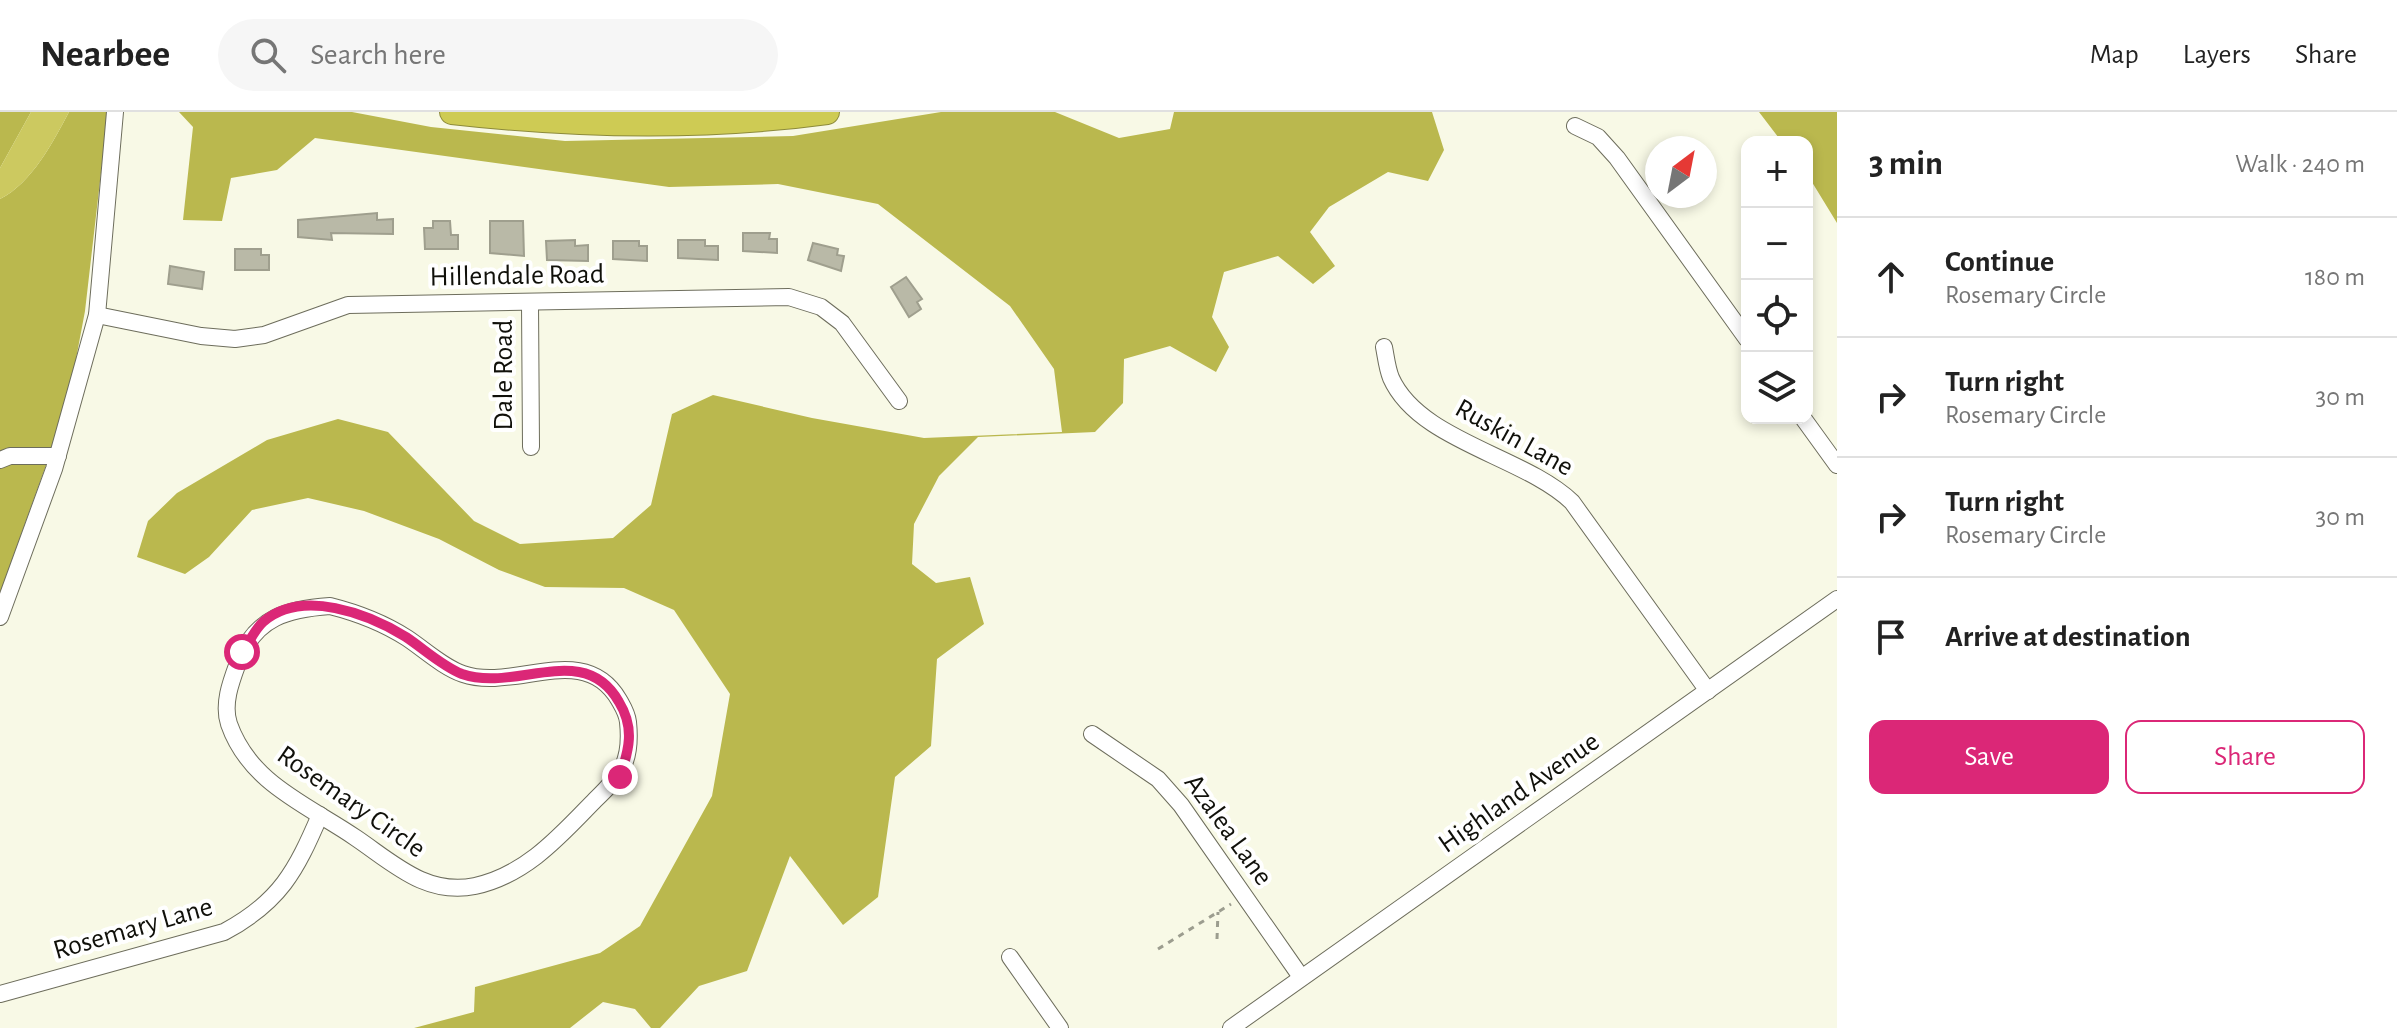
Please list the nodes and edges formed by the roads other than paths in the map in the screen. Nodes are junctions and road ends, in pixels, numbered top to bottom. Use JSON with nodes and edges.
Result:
{"nodes":[{"id":1,"x":115,"y":112,"type":"edge"},
{"id":2,"x":452,"y":112,"type":"edge"},
{"id":3,"x":827,"y":112,"type":"edge"},
{"id":4,"x":1575,"y":126,"type":"dead end"},
{"id":5,"x":530,"y":304,"type":"junction"},
{"id":6,"x":97,"y":315,"type":"junction"},
{"id":7,"x":1741,"y":331,"type":"edge"},
{"id":8,"x":1384,"y":347,"type":"dead end"},
{"id":9,"x":899,"y":401,"type":"dead end"},
{"id":10,"x":1807,"y":424,"type":"edge"},
{"id":11,"x":531,"y":447,"type":"dead end"},
{"id":12,"x":58,"y":456,"type":"junction"},
{"id":13,"x":0,"y":460,"type":"edge"},
{"id":14,"x":1837,"y":465,"type":"edge"},
{"id":15,"x":1837,"y":599,"type":"edge"},
{"id":16,"x":0,"y":617,"type":"edge"},
{"id":17,"x":1708,"y":691,"type":"junction"},
{"id":18,"x":1092,"y":734,"type":"dead end"},
{"id":19,"x":320,"y":815,"type":"junction"},
{"id":20,"x":1010,"y":957,"type":"dead end"},
{"id":21,"x":1301,"y":977,"type":"junction"},
{"id":22,"x":0,"y":994,"type":"edge"},
{"id":23,"x":1060,"y":1028,"type":"edge"},
{"id":24,"x":1231,"y":1028,"type":"edge"}],
"edges":[{"from":1,"to":6,"type":"street"},
{"from":2,"to":3,"type":"highway"},
{"from":4,"to":7,"type":"street"},
{"from":5,"to":6,"type":"street","name":"Hillendale Road"},
{"from":5,"to":9,"type":"street","name":"Hillendale Road"},
{"from":5,"to":11,"type":"street","name":"Dale Road"},
{"from":6,"to":12,"type":"street"},
{"from":8,"to":17,"type":"street","name":"Ruskin Lane"},
{"from":10,"to":14,"type":"street"},
{"from":12,"to":13,"type":"street"},
{"from":12,"to":16,"type":"street"},
{"from":15,"to":17,"type":"street","name":"Highland Avenue"},
{"from":17,"to":21,"type":"street","name":"Highland Avenue"},
{"from":18,"to":21,"type":"street","name":"Azalea Lane"},
{"from":19,"to":19,"type":"street","name":"Rosemary Circle"},
{"from":19,"to":22,"type":"street","name":"Rosemary Lane"},
{"from":20,"to":23,"type":"street"},
{"from":21,"to":24,"type":"street","name":"Highland Avenue"}]}
